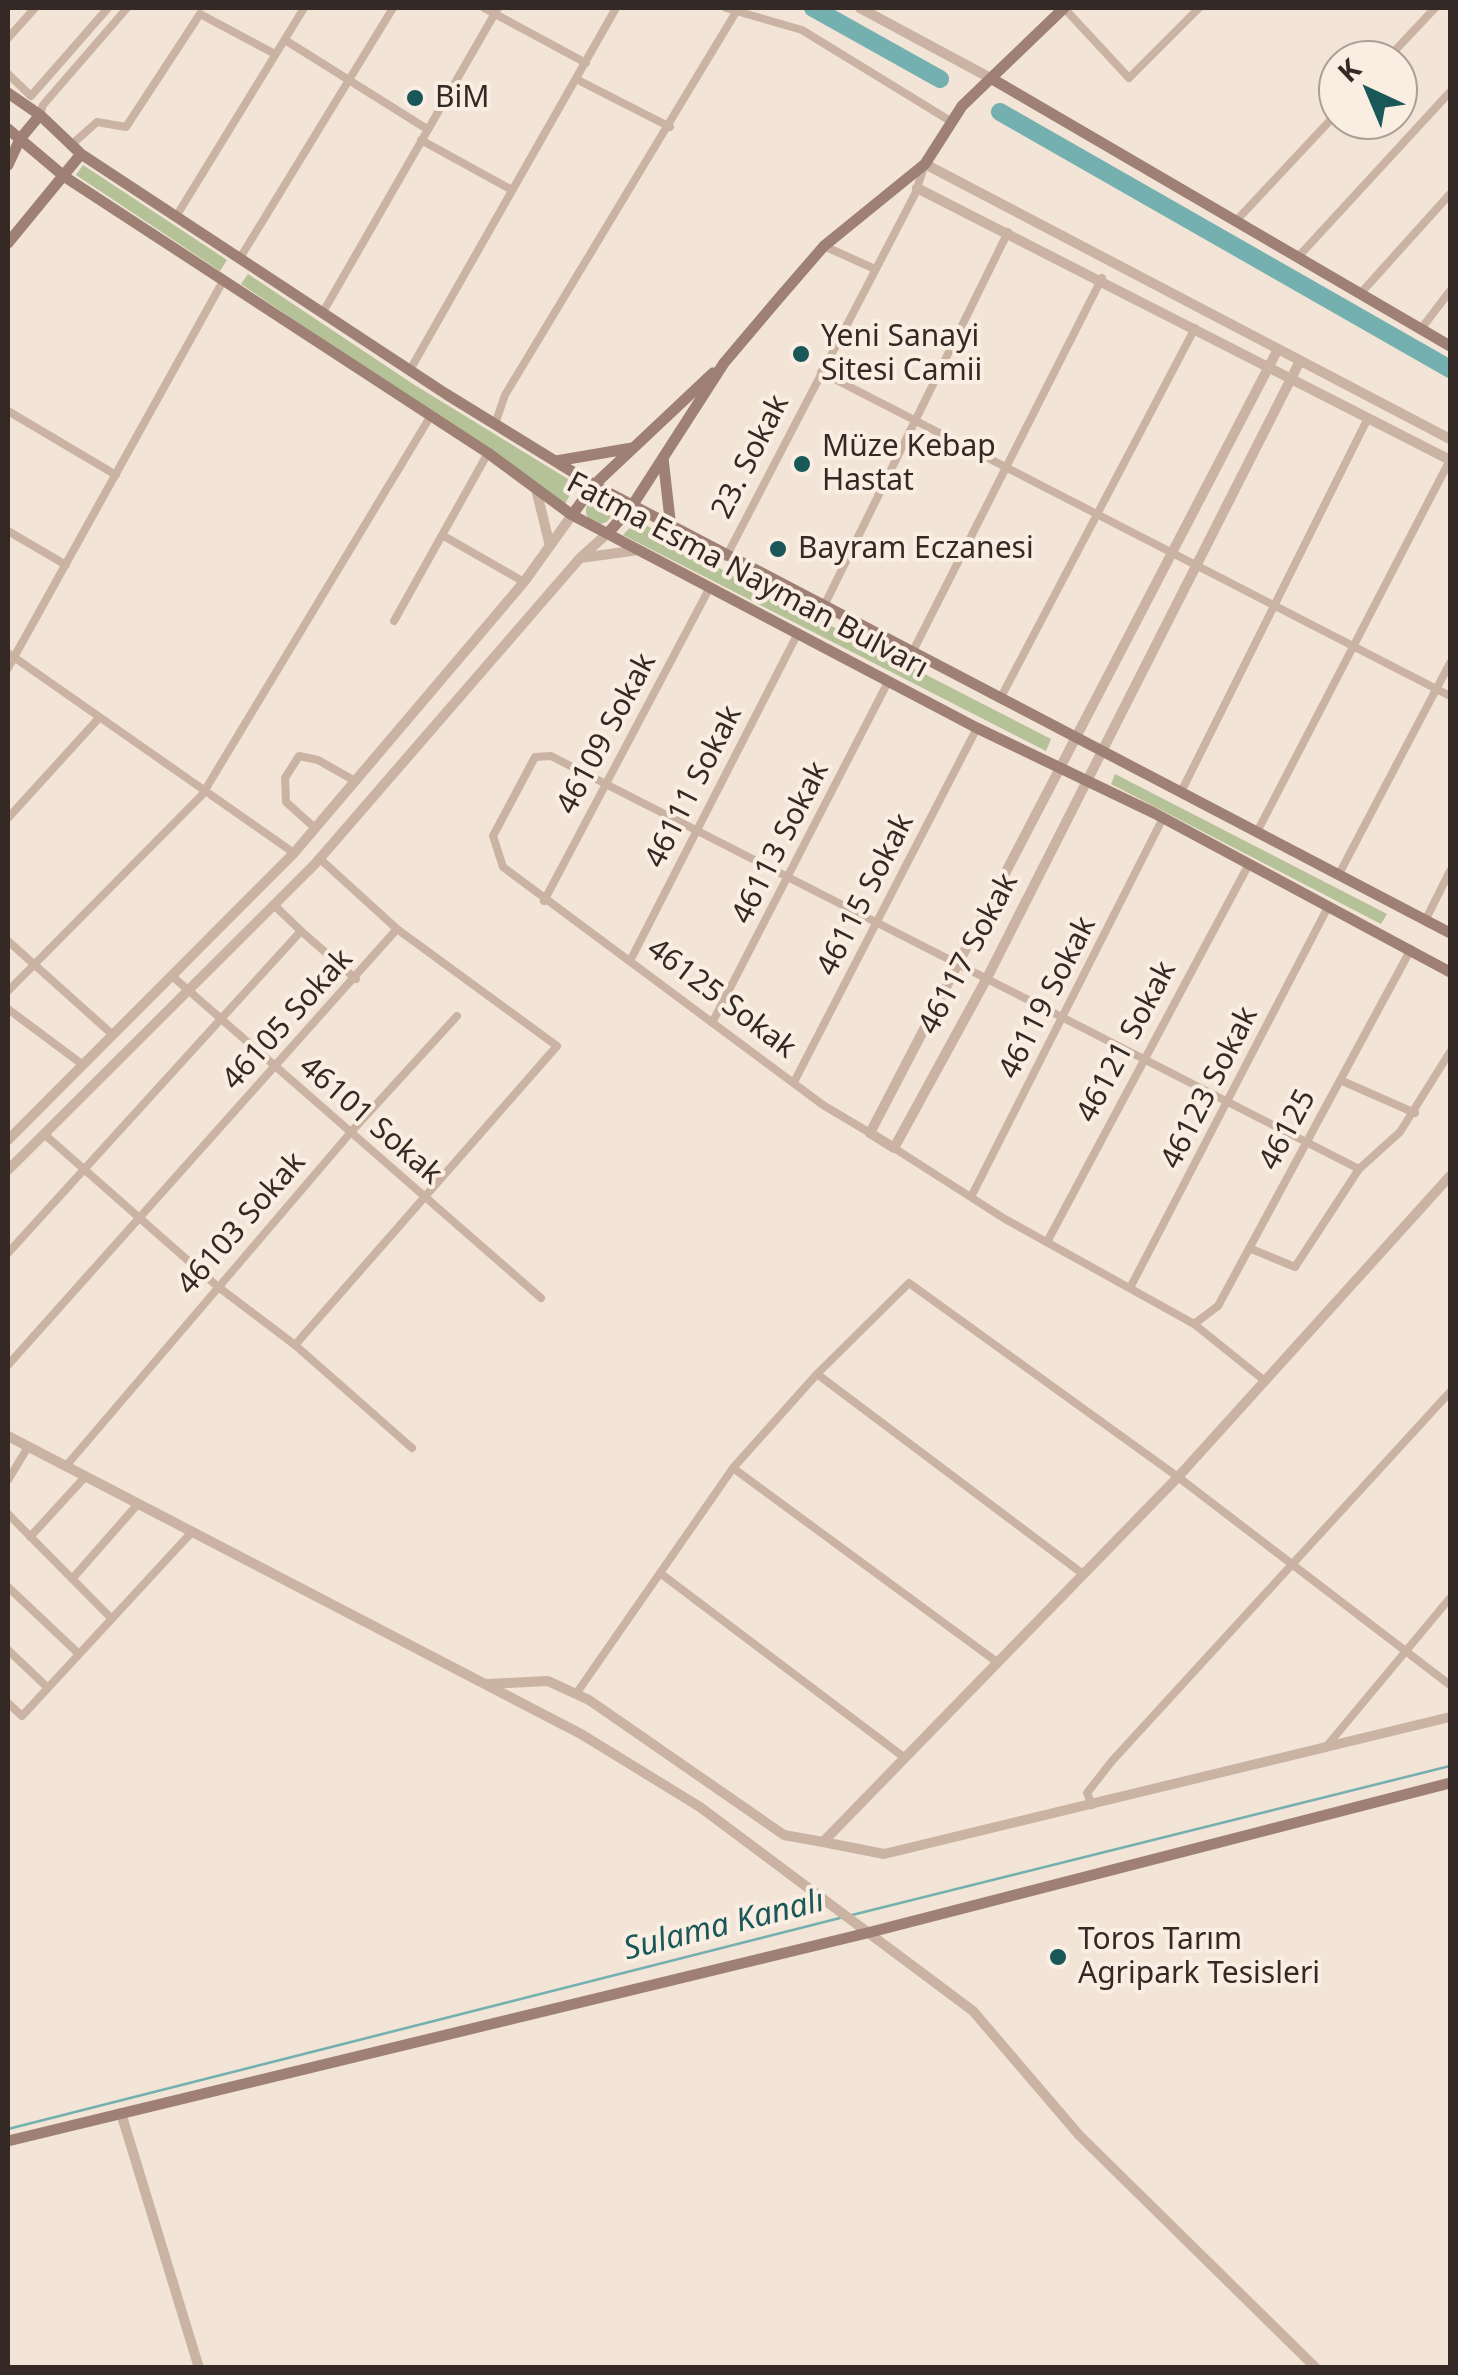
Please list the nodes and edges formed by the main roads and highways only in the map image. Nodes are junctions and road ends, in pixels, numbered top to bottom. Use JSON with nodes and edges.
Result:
{"nodes":[{"id":1,"x":1064,"y":8,"type":"edge"},
{"id":2,"x":994,"y":80,"type":"junction"},
{"id":3,"x":8,"y":93,"type":"edge"},
{"id":4,"x":40,"y":116,"type":"junction"},
{"id":5,"x":8,"y":129,"type":"edge"},
{"id":6,"x":20,"y":139,"type":"junction"},
{"id":7,"x":76,"y":150,"type":"junction"},
{"id":8,"x":8,"y":165,"type":"edge"},
{"id":9,"x":65,"y":176,"type":"junction"},
{"id":10,"x":8,"y":243,"type":"edge"},
{"id":11,"x":240,"y":258,"type":"junction"},
{"id":12,"x":224,"y":281,"type":"junction"},
{"id":13,"x":1450,"y":346,"type":"edge"},
{"id":14,"x":724,"y":363,"type":"junction"},
{"id":15,"x":632,"y":448,"type":"junction"},
{"id":16,"x":662,"y":458,"type":"junction"},
{"id":17,"x":556,"y":461,"type":"junction"},
{"id":18,"x":594,"y":485,"type":"junction"},
{"id":19,"x":632,"y":506,"type":"junction"},
{"id":20,"x":572,"y":515,"type":"junction"},
{"id":21,"x":671,"y":528,"type":"junction"},
{"id":22,"x":609,"y":532,"type":"junction"},
{"id":23,"x":1450,"y":933,"type":"edge"},
{"id":24,"x":1450,"y":972,"type":"edge"},
{"id":25,"x":1450,"y":1783,"type":"edge"},
{"id":26,"x":8,"y":2142,"type":"edge"}],
"edges":[{"from":1,"to":2,"type":"main road"},
{"from":2,"to":13,"type":"main road"},
{"from":2,"to":14,"type":"main road"},
{"from":3,"to":4,"type":"main road","name":"Fatma Esma Nayman Bulvarı"},
{"from":4,"to":6,"type":"main road"},
{"from":4,"to":7,"type":"main road","name":"Fatma Esma Nayman Bulvarı"},
{"from":5,"to":6,"type":"main road","name":"Fatma Esma Nayman Bulvarı"},
{"from":6,"to":8,"type":"main road"},
{"from":6,"to":9,"type":"main road","name":"Fatma Esma Nayman Bulvarı"},
{"from":7,"to":9,"type":"main road"},
{"from":7,"to":11,"type":"main road","name":"Fatma Esma Nayman Bulvarı"},
{"from":9,"to":10,"type":"main road"},
{"from":9,"to":12,"type":"main road","name":"Fatma Esma Nayman Bulvarı"},
{"from":11,"to":12,"type":"main road"},
{"from":11,"to":17,"type":"main road","name":"Fatma Esma Nayman Bulvarı"},
{"from":12,"to":20,"type":"main road","name":"Fatma Esma Nayman Bulvarı"},
{"from":14,"to":15,"type":"main road"},
{"from":14,"to":16,"type":"main road"},
{"from":15,"to":17,"type":"main road"},
{"from":15,"to":18,"type":"main road"},
{"from":16,"to":19,"type":"main road"},
{"from":16,"to":21,"type":"main road"},
{"from":17,"to":18,"type":"main road","name":"Fatma Esma Nayman Bulvarı"},
{"from":18,"to":19,"type":"main road","name":"Fatma Esma Nayman Bulvarı"},
{"from":18,"to":20,"type":"main road"},
{"from":19,"to":21,"type":"main road","name":"Fatma Esma Nayman Bulvarı"},
{"from":19,"to":22,"type":"main road"},
{"from":20,"to":22,"type":"main road","name":"Fatma Esma Nayman Bulvarı"},
{"from":21,"to":23,"type":"main road","name":"Fatma Esma Nayman Bulvarı"},
{"from":22,"to":24,"type":"main road","name":"Fatma Esma Nayman Bulvarı"},
{"from":25,"to":26,"type":"main road"}]}
